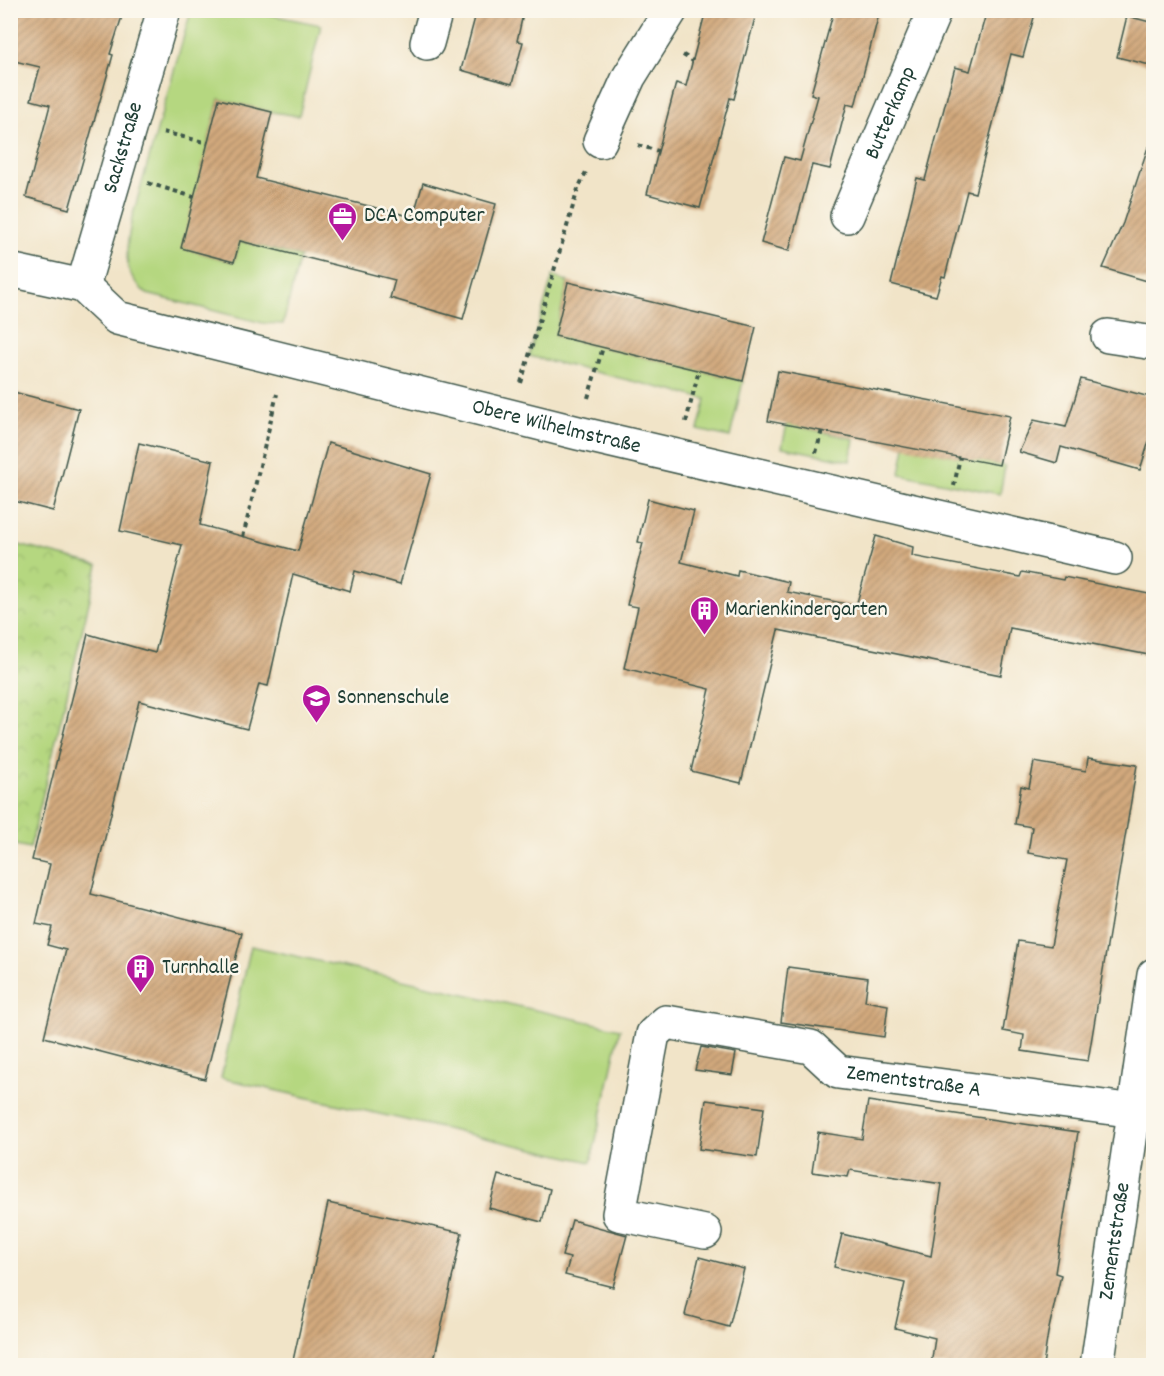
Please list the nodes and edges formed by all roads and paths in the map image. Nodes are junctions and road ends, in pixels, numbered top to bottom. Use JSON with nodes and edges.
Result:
{"nodes":[{"id":1,"x":164,"y":10,"type":"edge"},
{"id":2,"x":435,"y":10,"type":"edge"},
{"id":3,"x":671,"y":10,"type":"edge"},
{"id":4,"x":935,"y":10,"type":"edge"},
{"id":5,"x":427,"y":43,"type":"dead end"},
{"id":6,"x":131,"y":124,"type":"junction"},
{"id":7,"x":600,"y":141,"type":"joint"},
{"id":8,"x":208,"y":143,"type":"dead end"},
{"id":9,"x":116,"y":173,"type":"junction"},
{"id":10,"x":194,"y":197,"type":"dead end"},
{"id":11,"x":847,"y":216,"type":"dead end"},
{"id":12,"x":10,"y":270,"type":"edge"},
{"id":13,"x":83,"y":286,"type":"junction"},
{"id":14,"x":1108,"y":336,"type":"dead end"},
{"id":15,"x":1154,"y":343,"type":"edge"},
{"id":16,"x":603,"y":347,"type":"dead end"},
{"id":17,"x":286,"y":361,"type":"junction"},
{"id":18,"x":699,"y":370,"type":"dead end"},
{"id":19,"x":511,"y":416,"type":"junction"},
{"id":20,"x":578,"y":433,"type":"junction"},
{"id":21,"x":677,"y":456,"type":"junction"},
{"id":22,"x":243,"y":537,"type":"dead end"},
{"id":23,"x":1115,"y":558,"type":"dead end"},
{"id":24,"x":1153,"y":987,"type":"edge"},
{"id":25,"x":1135,"y":1111,"type":"junction"},
{"id":26,"x":705,"y":1232,"type":"dead end"},
{"id":27,"x":1097,"y":1365,"type":"edge"}],
"edges":[{"from":1,"to":6,"type":"street","name":"Sackstraße"},
{"from":2,"to":5,"type":"street"},
{"from":3,"to":7,"type":"street"},
{"from":4,"to":11,"type":"street","name":"Butterkamp"},
{"from":6,"to":8,"type":"path"},
{"from":6,"to":9,"type":"street","name":"Sackstraße"},
{"from":7,"to":19,"type":"path"},
{"from":9,"to":10,"type":"path"},
{"from":9,"to":13,"type":"street","name":"Sackstraße"},
{"from":12,"to":13,"type":"street"},
{"from":13,"to":17,"type":"street","name":"Obere Wilhelmstraße"},
{"from":14,"to":15,"type":"street"},
{"from":16,"to":20,"type":"path"},
{"from":17,"to":19,"type":"street","name":"Obere Wilhelmstraße"},
{"from":17,"to":22,"type":"path"},
{"from":18,"to":21,"type":"path"},
{"from":19,"to":20,"type":"street","name":"Obere Wilhelmstraße"},
{"from":20,"to":21,"type":"street","name":"Obere Wilhelmstraße"},
{"from":21,"to":23,"type":"street","name":"Obere Wilhelmstraße"},
{"from":24,"to":25,"type":"street","name":"Zementstraße"},
{"from":25,"to":26,"type":"street","name":"Zementstraße A"},
{"from":25,"to":27,"type":"street","name":"Zementstraße"}]}
